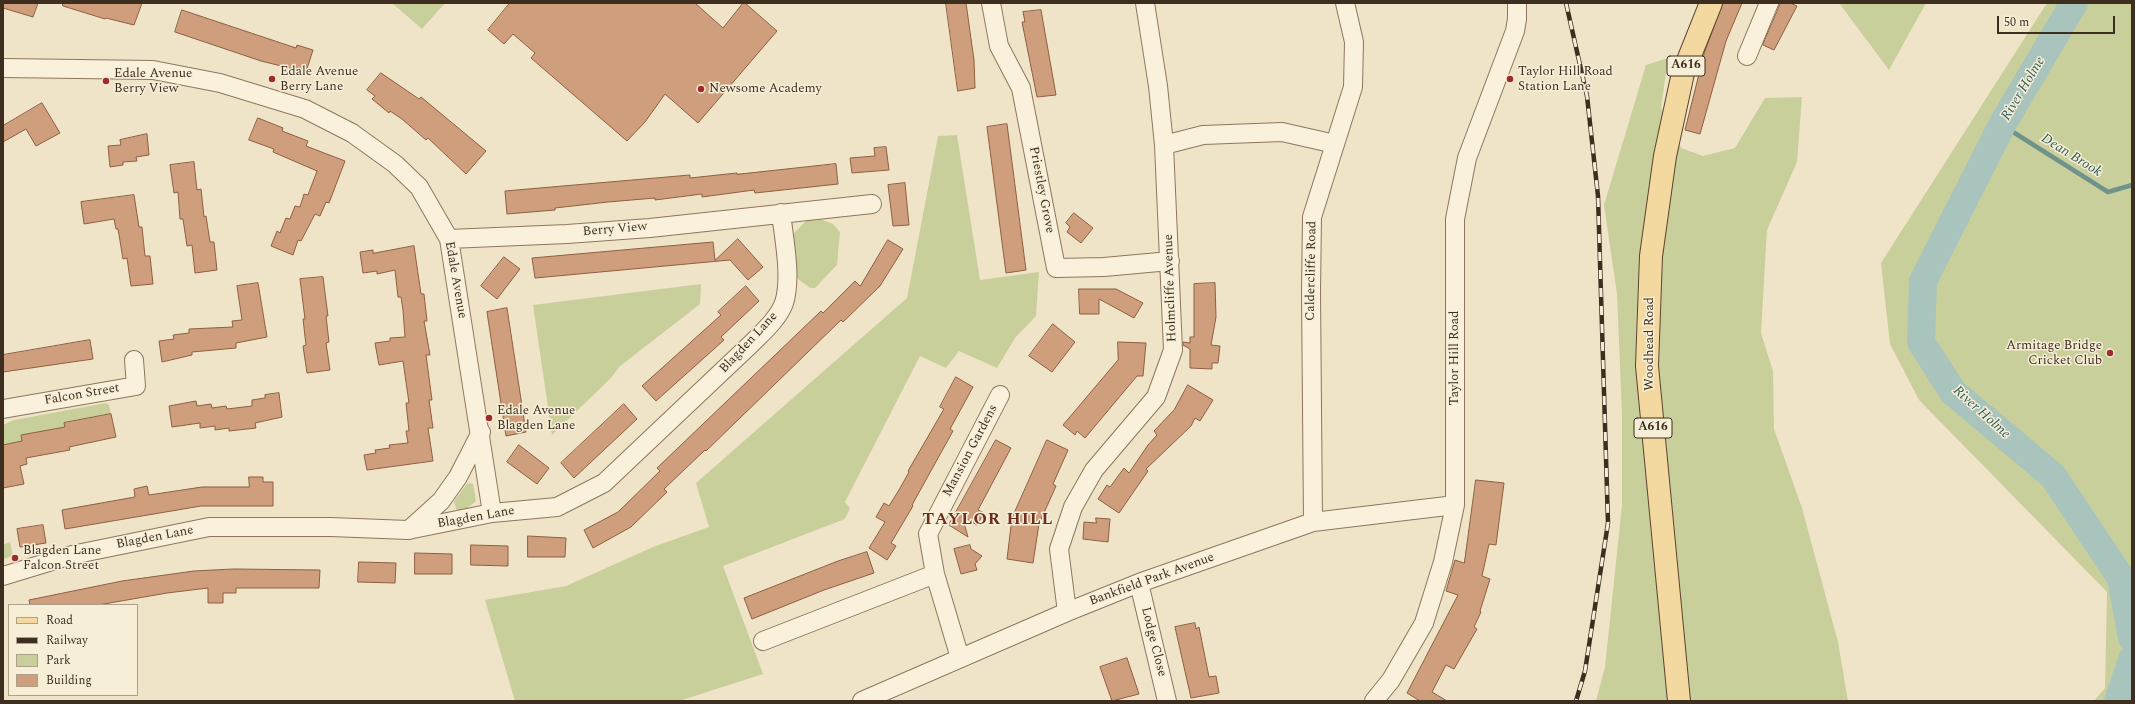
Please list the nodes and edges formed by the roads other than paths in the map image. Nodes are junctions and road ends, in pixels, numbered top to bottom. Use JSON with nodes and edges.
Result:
{"nodes":[{"id":1,"x":991,"y":3,"type":"edge"},
{"id":2,"x":1145,"y":3,"type":"edge"},
{"id":3,"x":1345,"y":3,"type":"edge"},
{"id":4,"x":1711,"y":3,"type":"edge"},
{"id":5,"x":1769,"y":3,"type":"edge"},
{"id":6,"x":1519,"y":4,"type":"edge"},
{"id":7,"x":1747,"y":56,"type":"dead end"},
{"id":8,"x":3,"y":68,"type":"edge"},
{"id":9,"x":1335,"y":144,"type":"junction"},
{"id":10,"x":1164,"y":145,"type":"junction"},
{"id":11,"x":872,"y":204,"type":"dead end"},
{"id":12,"x":781,"y":213,"type":"junction"},
{"id":13,"x":449,"y":239,"type":"junction"},
{"id":14,"x":1170,"y":261,"type":"junction"},
{"id":15,"x":134,"y":360,"type":"dead end"},
{"id":16,"x":1000,"y":395,"type":"dead end"},
{"id":17,"x":3,"y":408,"type":"edge"},
{"id":18,"x":481,"y":432,"type":"junction"},
{"id":19,"x":1455,"y":505,"type":"junction"},
{"id":20,"x":492,"y":513,"type":"junction"},
{"id":21,"x":1314,"y":522,"type":"junction"},
{"id":22,"x":408,"y":530,"type":"junction"},
{"id":23,"x":935,"y":574,"type":"junction"},
{"id":24,"x":3,"y":576,"type":"edge"},
{"id":25,"x":1139,"y":583,"type":"junction"},
{"id":26,"x":1067,"y":612,"type":"junction"},
{"id":27,"x":763,"y":641,"type":"dead end"},
{"id":28,"x":960,"y":658,"type":"junction"},
{"id":29,"x":862,"y":701,"type":"edge"},
{"id":30,"x":1167,"y":701,"type":"edge"},
{"id":31,"x":1374,"y":701,"type":"edge"},
{"id":32,"x":1679,"y":701,"type":"edge"}],
"edges":[{"from":1,"to":14,"type":"street","name":"Priestley Grove"},
{"from":2,"to":10,"type":"street","name":"Holmcliffe Avenue"},
{"from":3,"to":9,"type":"street","name":"Caldercliffe Road"},
{"from":4,"to":32,"type":"main road","name":"Woodhead Road","number":"A616"},
{"from":5,"to":7,"type":"street"},
{"from":6,"to":19,"type":"street","name":"Taylor Hill Road"},
{"from":8,"to":13,"type":"street","name":"Edale Avenue"},
{"from":9,"to":10,"type":"street"},
{"from":9,"to":21,"type":"street","name":"Caldercliffe Road"},
{"from":10,"to":14,"type":"street","name":"Holmcliffe Avenue"},
{"from":11,"to":12,"type":"street","name":"Berry View"},
{"from":12,"to":13,"type":"street","name":"Berry View"},
{"from":12,"to":20,"type":"street","name":"Blagden Lane"},
{"from":13,"to":18,"type":"street","name":"Edale Avenue"},
{"from":14,"to":26,"type":"street","name":"Holmcliffe Avenue"},
{"from":15,"to":17,"type":"street","name":"Falcon Street"},
{"from":16,"to":23,"type":"street","name":"Mansion Gardens"},
{"from":18,"to":20,"type":"street","name":"Edale Avenue"},
{"from":18,"to":22,"type":"street"},
{"from":19,"to":21,"type":"street","name":"Bankfield Park Avenue"},
{"from":19,"to":31,"type":"street","name":"Taylor Hill Road"},
{"from":20,"to":22,"type":"street","name":"Blagden Lane"},
{"from":21,"to":25,"type":"street","name":"Bankfield Park Avenue"},
{"from":22,"to":24,"type":"street","name":"Blagden Lane"},
{"from":23,"to":27,"type":"street"},
{"from":23,"to":28,"type":"street","name":"Mansion Gardens"},
{"from":25,"to":26,"type":"street","name":"Bankfield Park Avenue"},
{"from":25,"to":30,"type":"street","name":"Lodge Close"},
{"from":26,"to":28,"type":"street","name":"Bankfield Park Avenue"},
{"from":28,"to":29,"type":"street","name":"Bankfield Park Avenue"}]}
